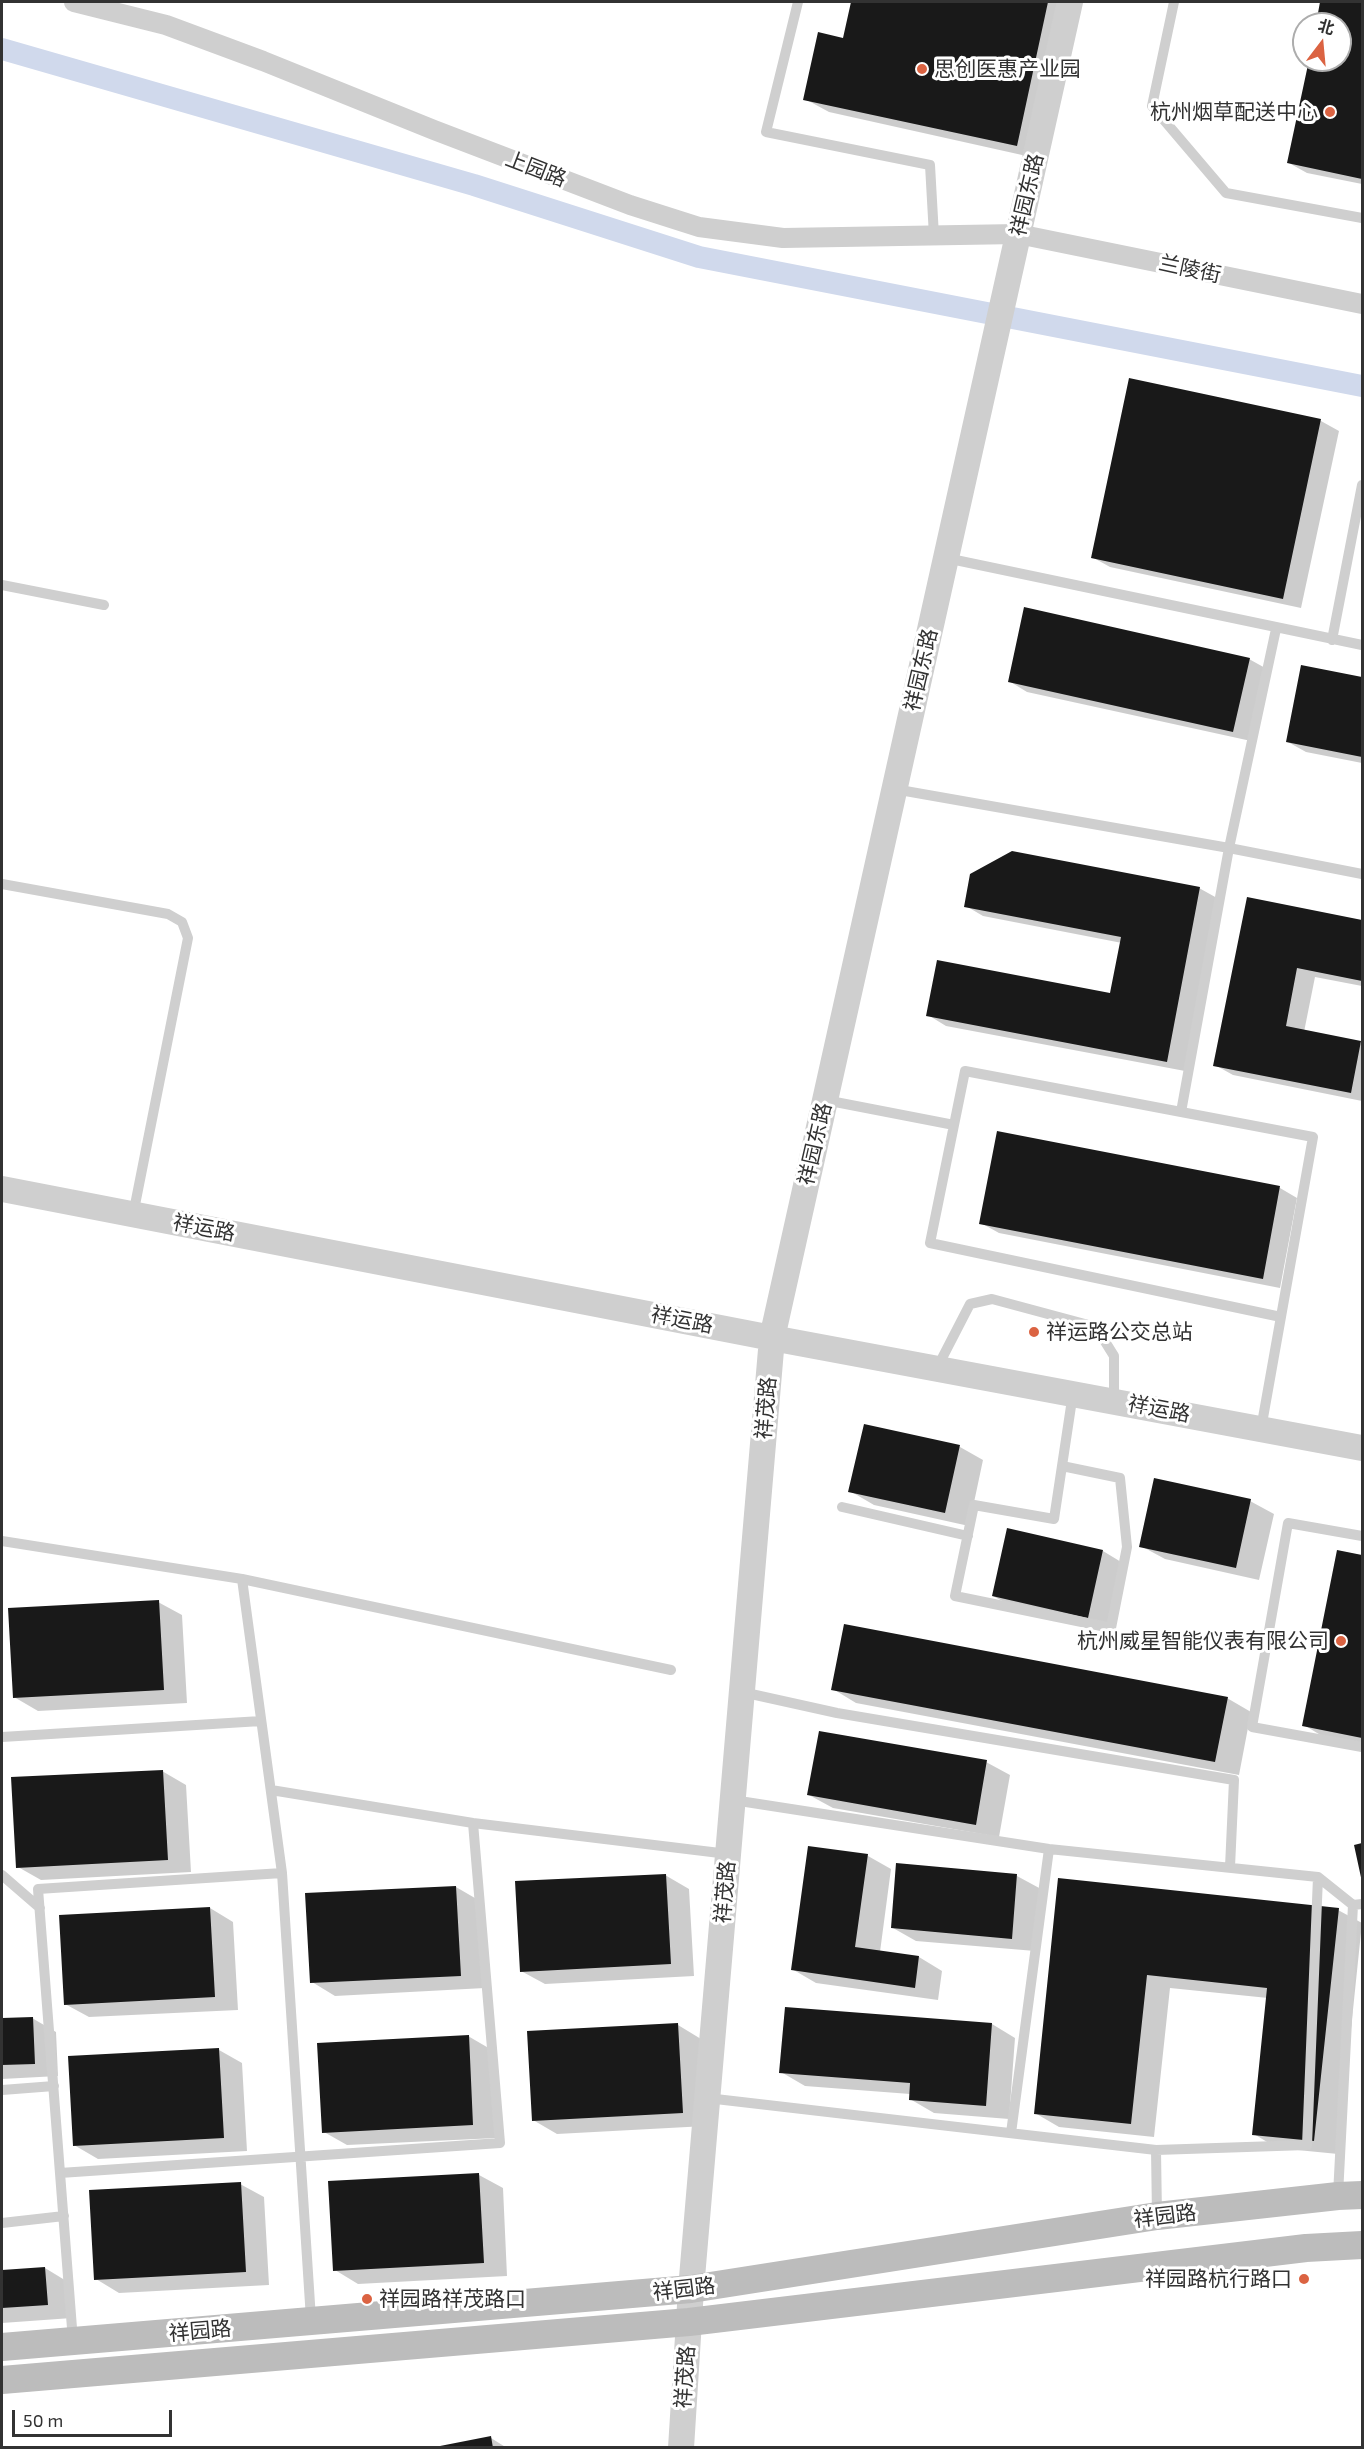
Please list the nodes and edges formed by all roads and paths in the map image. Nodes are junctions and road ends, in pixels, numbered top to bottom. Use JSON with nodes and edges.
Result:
{"nodes":[{"id":1,"x":74,"y":2,"type":"edge"},
{"id":2,"x":798,"y":2,"type":"edge"},
{"id":3,"x":1070,"y":2,"type":"edge"},
{"id":4,"x":1174,"y":2,"type":"edge"},
{"id":5,"x":1362,"y":218,"type":"edge"},
{"id":6,"x":1018,"y":234,"type":"junction"},
{"id":7,"x":934,"y":236,"type":"junction"},
{"id":8,"x":1362,"y":304,"type":"edge"},
{"id":9,"x":1362,"y":485,"type":"edge"},
{"id":10,"x":946,"y":558,"type":"junction"},
{"id":11,"x":2,"y":585,"type":"edge"},
{"id":12,"x":104,"y":605,"type":"dead end"},
{"id":13,"x":1276,"y":629,"type":"junction"},
{"id":14,"x":1332,"y":639,"type":"junction"},
{"id":15,"x":1362,"y":645,"type":"edge"},
{"id":16,"x":894,"y":789,"type":"junction"},
{"id":17,"x":1229,"y":848,"type":"junction"},
{"id":18,"x":1362,"y":874,"type":"edge"},
{"id":19,"x":2,"y":884,"type":"edge"},
{"id":20,"x":825,"y":1100,"type":"junction"},
{"id":21,"x":1181,"y":1112,"type":"junction"},
{"id":22,"x":954,"y":1125,"type":"junction"},
{"id":23,"x":2,"y":1189,"type":"edge"},
{"id":24,"x":133,"y":1215,"type":"junction"},
{"id":25,"x":1281,"y":1317,"type":"junction"},
{"id":26,"x":772,"y":1338,"type":"junction"},
{"id":27,"x":937,"y":1368,"type":"junction"},
{"id":28,"x":1073,"y":1393,"type":"junction"},
{"id":29,"x":1114,"y":1401,"type":"junction"},
{"id":30,"x":1261,"y":1429,"type":"junction"},
{"id":31,"x":1362,"y":1448,"type":"edge"},
{"id":32,"x":1062,"y":1466,"type":"junction"},
{"id":33,"x":842,"y":1507,"type":"dead end"},
{"id":34,"x":968,"y":1536,"type":"junction"},
{"id":35,"x":1362,"y":1536,"type":"edge"},
{"id":36,"x":2,"y":1541,"type":"edge"},
{"id":37,"x":242,"y":1579,"type":"junction"},
{"id":38,"x":671,"y":1670,"type":"dead end"},
{"id":39,"x":742,"y":1692,"type":"junction"},
{"id":40,"x":261,"y":1721,"type":"junction"},
{"id":41,"x":2,"y":1737,"type":"edge"},
{"id":42,"x":1362,"y":1747,"type":"edge"},
{"id":43,"x":271,"y":1790,"type":"junction"},
{"id":44,"x":732,"y":1800,"type":"junction"},
{"id":45,"x":473,"y":1823,"type":"junction"},
{"id":46,"x":1049,"y":1849,"type":"junction"},
{"id":47,"x":728,"y":1854,"type":"junction"},
{"id":48,"x":1230,"y":1867,"type":"junction"},
{"id":49,"x":282,"y":1872,"type":"junction"},
{"id":50,"x":2,"y":1875,"type":"edge"},
{"id":51,"x":1318,"y":1878,"type":"junction"},
{"id":52,"x":1358,"y":1905,"type":"edge"},
{"id":53,"x":40,"y":1908,"type":"junction"},
{"id":54,"x":54,"y":2086,"type":"junction"},
{"id":55,"x":2,"y":2090,"type":"edge"},
{"id":56,"x":707,"y":2098,"type":"junction"},
{"id":57,"x":1011,"y":2133,"type":"junction"},
{"id":58,"x":1156,"y":2150,"type":"junction"},
{"id":59,"x":60,"y":2173,"type":"junction"},
{"id":60,"x":1350,"y":2195,"type":"edge"},
{"id":61,"x":64,"y":2216,"type":"junction"},
{"id":62,"x":1157,"y":2216,"type":"junction"},
{"id":63,"x":2,"y":2223,"type":"edge"},
{"id":64,"x":1362,"y":2245,"type":"edge"},
{"id":65,"x":691,"y":2289,"type":"junction"},
{"id":66,"x":312,"y":2321,"type":"junction"},
{"id":67,"x":689,"y":2322,"type":"junction"},
{"id":68,"x":74,"y":2342,"type":"junction"},
{"id":69,"x":2,"y":2348,"type":"edge"},
{"id":70,"x":2,"y":2380,"type":"edge"},
{"id":71,"x":681,"y":2448,"type":"edge"}],
"edges":[{"from":1,"to":7,"type":"street","name":"上园路"},
{"from":2,"to":7,"type":"lane"},
{"from":3,"to":6,"type":"street","name":"祥园东路"},
{"from":4,"to":5,"type":"lane"},
{"from":6,"to":7,"type":"street","name":"上园路"},
{"from":6,"to":8,"type":"street","name":"兰陵街"},
{"from":6,"to":10,"type":"street","name":"祥园东路"},
{"from":9,"to":14,"type":"lane"},
{"from":10,"to":13,"type":"lane"},
{"from":10,"to":16,"type":"street","name":"祥园东路"},
{"from":11,"to":12,"type":"lane"},
{"from":13,"to":14,"type":"lane"},
{"from":13,"to":17,"type":"lane"},
{"from":14,"to":15,"type":"lane"},
{"from":16,"to":17,"type":"lane"},
{"from":16,"to":20,"type":"street","name":"祥园东路"},
{"from":17,"to":18,"type":"lane"},
{"from":17,"to":21,"type":"lane"},
{"from":19,"to":24,"type":"lane"},
{"from":20,"to":22,"type":"lane"},
{"from":20,"to":26,"type":"street","name":"祥园东路"},
{"from":21,"to":22,"type":"lane"},
{"from":21,"to":25,"type":"lane"},
{"from":22,"to":25,"type":"lane"},
{"from":23,"to":24,"type":"street","name":"祥运路"},
{"from":24,"to":26,"type":"street","name":"祥运路"},
{"from":25,"to":30,"type":"lane"},
{"from":26,"to":27,"type":"street","name":"祥运路"},
{"from":26,"to":39,"type":"street","name":"祥茂路"},
{"from":27,"to":28,"type":"street","name":"祥运路"},
{"from":27,"to":29,"type":"lane"},
{"from":28,"to":29,"type":"street","name":"祥运路"},
{"from":28,"to":32,"type":"lane"},
{"from":29,"to":30,"type":"street","name":"祥运路"},
{"from":30,"to":31,"type":"street","name":"祥运路"},
{"from":32,"to":34,"type":"lane"},
{"from":32,"to":34,"type":"lane"},
{"from":33,"to":34,"type":"lane"},
{"from":35,"to":42,"type":"lane"},
{"from":36,"to":37,"type":"lane"},
{"from":37,"to":38,"type":"lane"},
{"from":37,"to":40,"type":"lane"},
{"from":39,"to":44,"type":"street","name":"祥茂路"},
{"from":39,"to":48,"type":"lane"},
{"from":40,"to":41,"type":"lane"},
{"from":40,"to":43,"type":"lane"},
{"from":43,"to":45,"type":"lane"},
{"from":43,"to":49,"type":"lane"},
{"from":44,"to":46,"type":"lane"},
{"from":44,"to":47,"type":"street","name":"祥茂路"},
{"from":45,"to":47,"type":"lane"},
{"from":45,"to":59,"type":"lane"},
{"from":46,"to":48,"type":"lane"},
{"from":46,"to":57,"type":"lane"},
{"from":47,"to":56,"type":"street","name":"祥茂路"},
{"from":48,"to":51,"type":"lane"},
{"from":49,"to":53,"type":"lane"},
{"from":49,"to":66,"type":"lane"},
{"from":50,"to":53,"type":"lane"},
{"from":51,"to":52,"type":"lane"},
{"from":51,"to":58,"type":"lane"},
{"from":52,"to":60,"type":"lane"},
{"from":53,"to":54,"type":"lane"},
{"from":54,"to":55,"type":"lane"},
{"from":54,"to":59,"type":"lane"},
{"from":56,"to":57,"type":"lane"},
{"from":56,"to":65,"type":"street","name":"祥茂路"},
{"from":57,"to":58,"type":"lane"},
{"from":58,"to":62,"type":"lane"},
{"from":59,"to":61,"type":"lane"},
{"from":60,"to":62,"type":"main road","name":"祥园路"},
{"from":61,"to":63,"type":"lane"},
{"from":61,"to":68,"type":"lane"},
{"from":62,"to":65,"type":"main road","name":"祥园路"},
{"from":64,"to":67,"type":"main road","name":"祥园路"},
{"from":65,"to":66,"type":"main road","name":"祥园路"},
{"from":65,"to":67,"type":"street","name":"祥茂路"},
{"from":66,"to":68,"type":"main road","name":"祥园路"},
{"from":67,"to":70,"type":"main road","name":"祥园路"},
{"from":67,"to":71,"type":"street","name":"祥茂路"},
{"from":68,"to":69,"type":"main road","name":"祥园路"}]}
